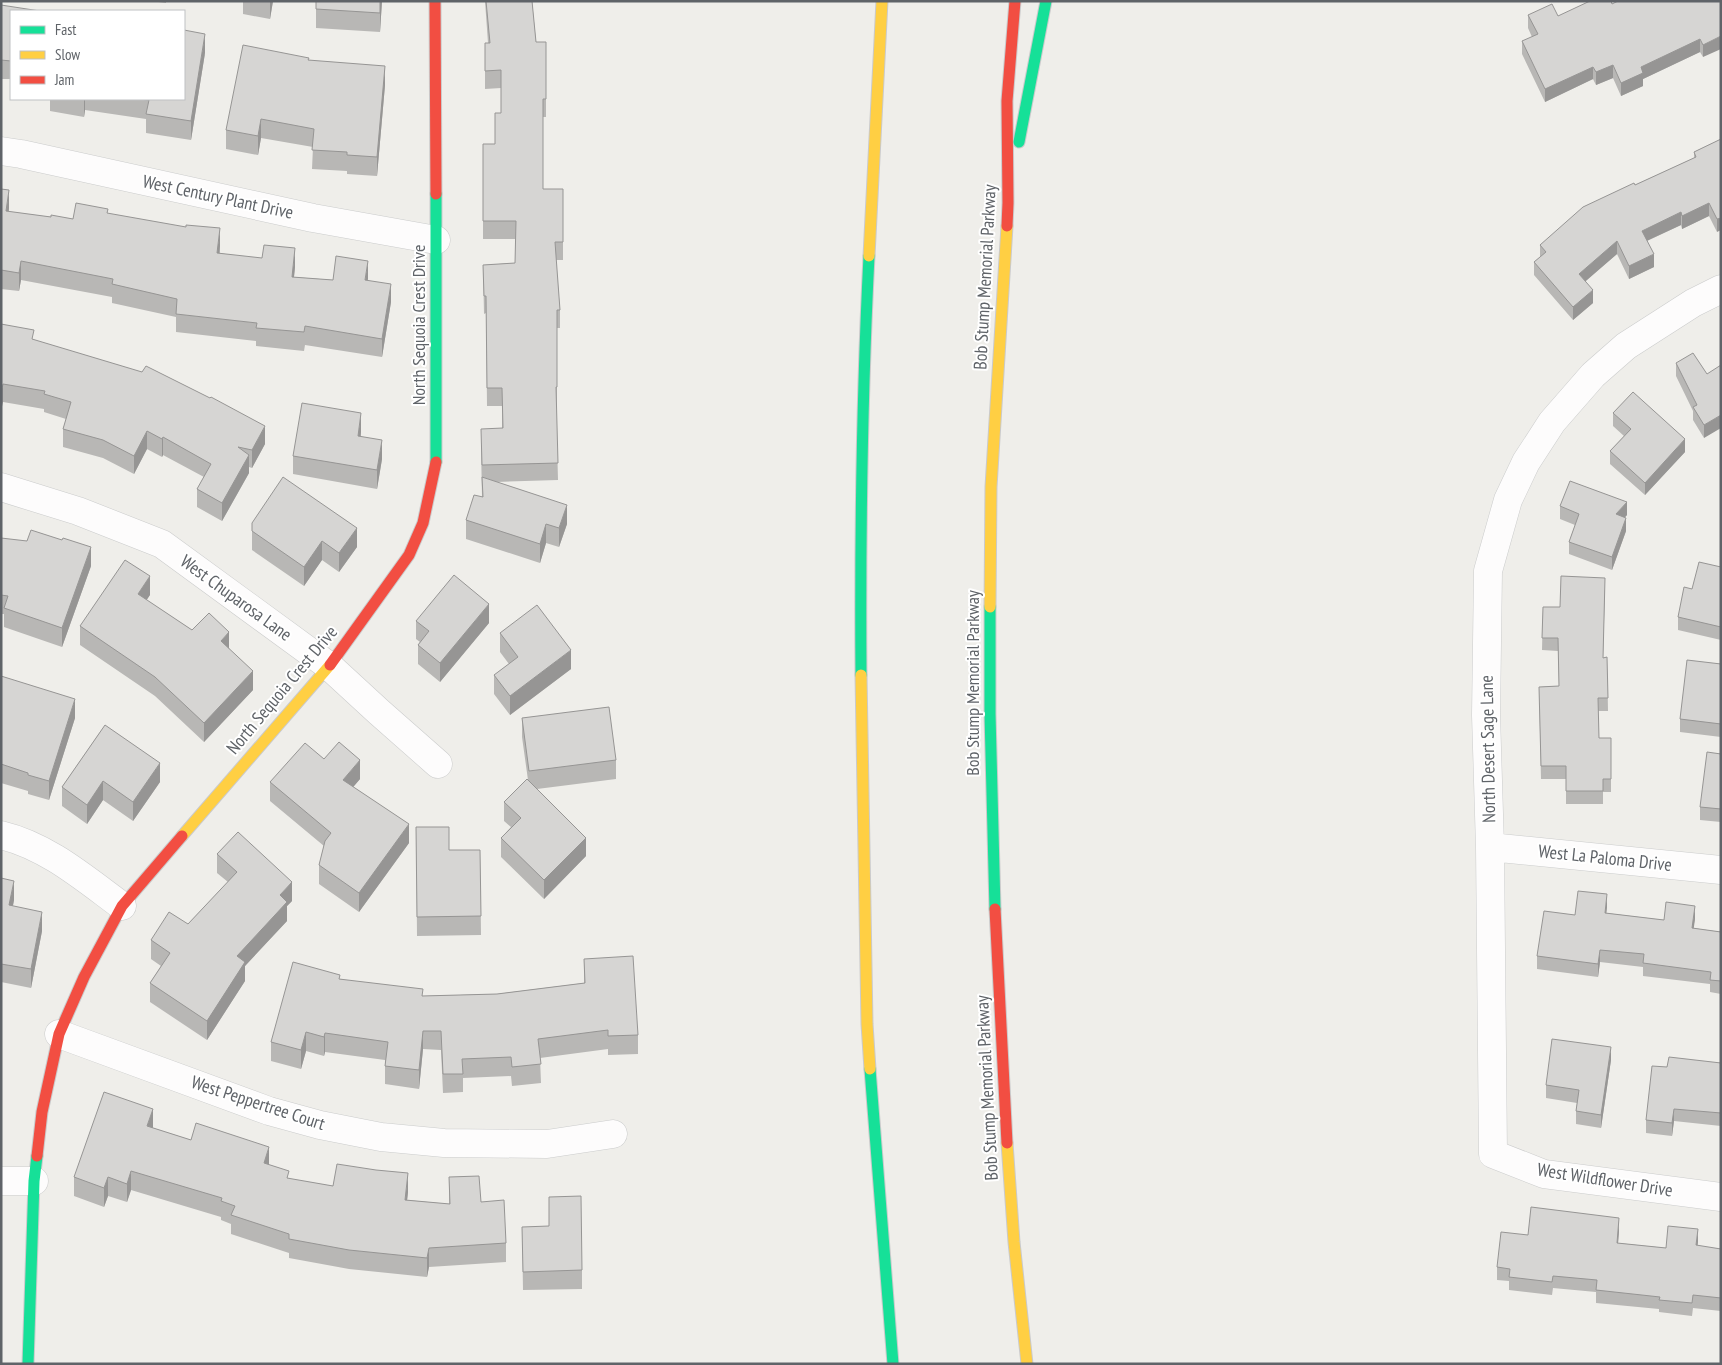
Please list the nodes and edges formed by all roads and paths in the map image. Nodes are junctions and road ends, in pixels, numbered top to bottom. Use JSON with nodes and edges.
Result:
{"nodes":[{"id":1,"x":435,"y":1,"type":"edge"},
{"id":2,"x":882,"y":1,"type":"edge"},
{"id":3,"x":1015,"y":1,"type":"edge"},
{"id":4,"x":1046,"y":1,"type":"edge"},
{"id":5,"x":1,"y":151,"type":"edge"},
{"id":6,"x":1008,"y":203,"type":"junction"},
{"id":7,"x":436,"y":240,"type":"junction"},
{"id":8,"x":1721,"y":289,"type":"edge"},
{"id":9,"x":1,"y":486,"type":"edge"},
{"id":10,"x":329,"y":666,"type":"junction"},
{"id":11,"x":438,"y":764,"type":"dead end"},
{"id":12,"x":1,"y":834,"type":"edge"},
{"id":13,"x":1490,"y":847,"type":"junction"},
{"id":14,"x":1721,"y":870,"type":"edge"},
{"id":15,"x":122,"y":906,"type":"junction"},
{"id":16,"x":59,"y":1034,"type":"junction"},
{"id":17,"x":613,"y":1134,"type":"dead end"},
{"id":18,"x":1492,"y":1154,"type":"joint"},
{"id":19,"x":1,"y":1181,"type":"edge"},
{"id":20,"x":34,"y":1181,"type":"junction"},
{"id":21,"x":1721,"y":1196,"type":"edge"},
{"id":22,"x":28,"y":1364,"type":"edge"},
{"id":23,"x":893,"y":1364,"type":"edge"},
{"id":24,"x":1027,"y":1364,"type":"edge"}],
"edges":[{"from":1,"to":7,"type":"main road","name":"North Sequoia Crest Drive"},
{"from":2,"to":23,"type":"main road"},
{"from":3,"to":6,"type":"main road","name":"Bob Stump Memorial Parkway"},
{"from":4,"to":6,"type":"main road"},
{"from":5,"to":7,"type":"street","name":"West Century Plant Drive"},
{"from":6,"to":24,"type":"main road","name":"Bob Stump Memorial Parkway"},
{"from":7,"to":10,"type":"main road","name":"North Sequoia Crest Drive"},
{"from":8,"to":13,"type":"street","name":"North Desert Sage Lane"},
{"from":9,"to":10,"type":"street","name":"West Chuparosa Lane"},
{"from":10,"to":11,"type":"street","name":"West Chuparosa Lane"},
{"from":10,"to":15,"type":"main road","name":"North Sequoia Crest Drive"},
{"from":12,"to":15,"type":"street"},
{"from":13,"to":14,"type":"street","name":"West La Paloma Drive"},
{"from":13,"to":18,"type":"street","name":"North Desert Sage Lane"},
{"from":15,"to":16,"type":"main road","name":"North Sequoia Crest Drive"},
{"from":16,"to":17,"type":"street","name":"West Peppertree Court"},
{"from":16,"to":20,"type":"main road","name":"North Sequoia Crest Drive"},
{"from":18,"to":21,"type":"street","name":"West Wildflower Drive"},
{"from":19,"to":20,"type":"street"},
{"from":20,"to":22,"type":"main road","name":"North Sequoia Crest Drive"}]}
